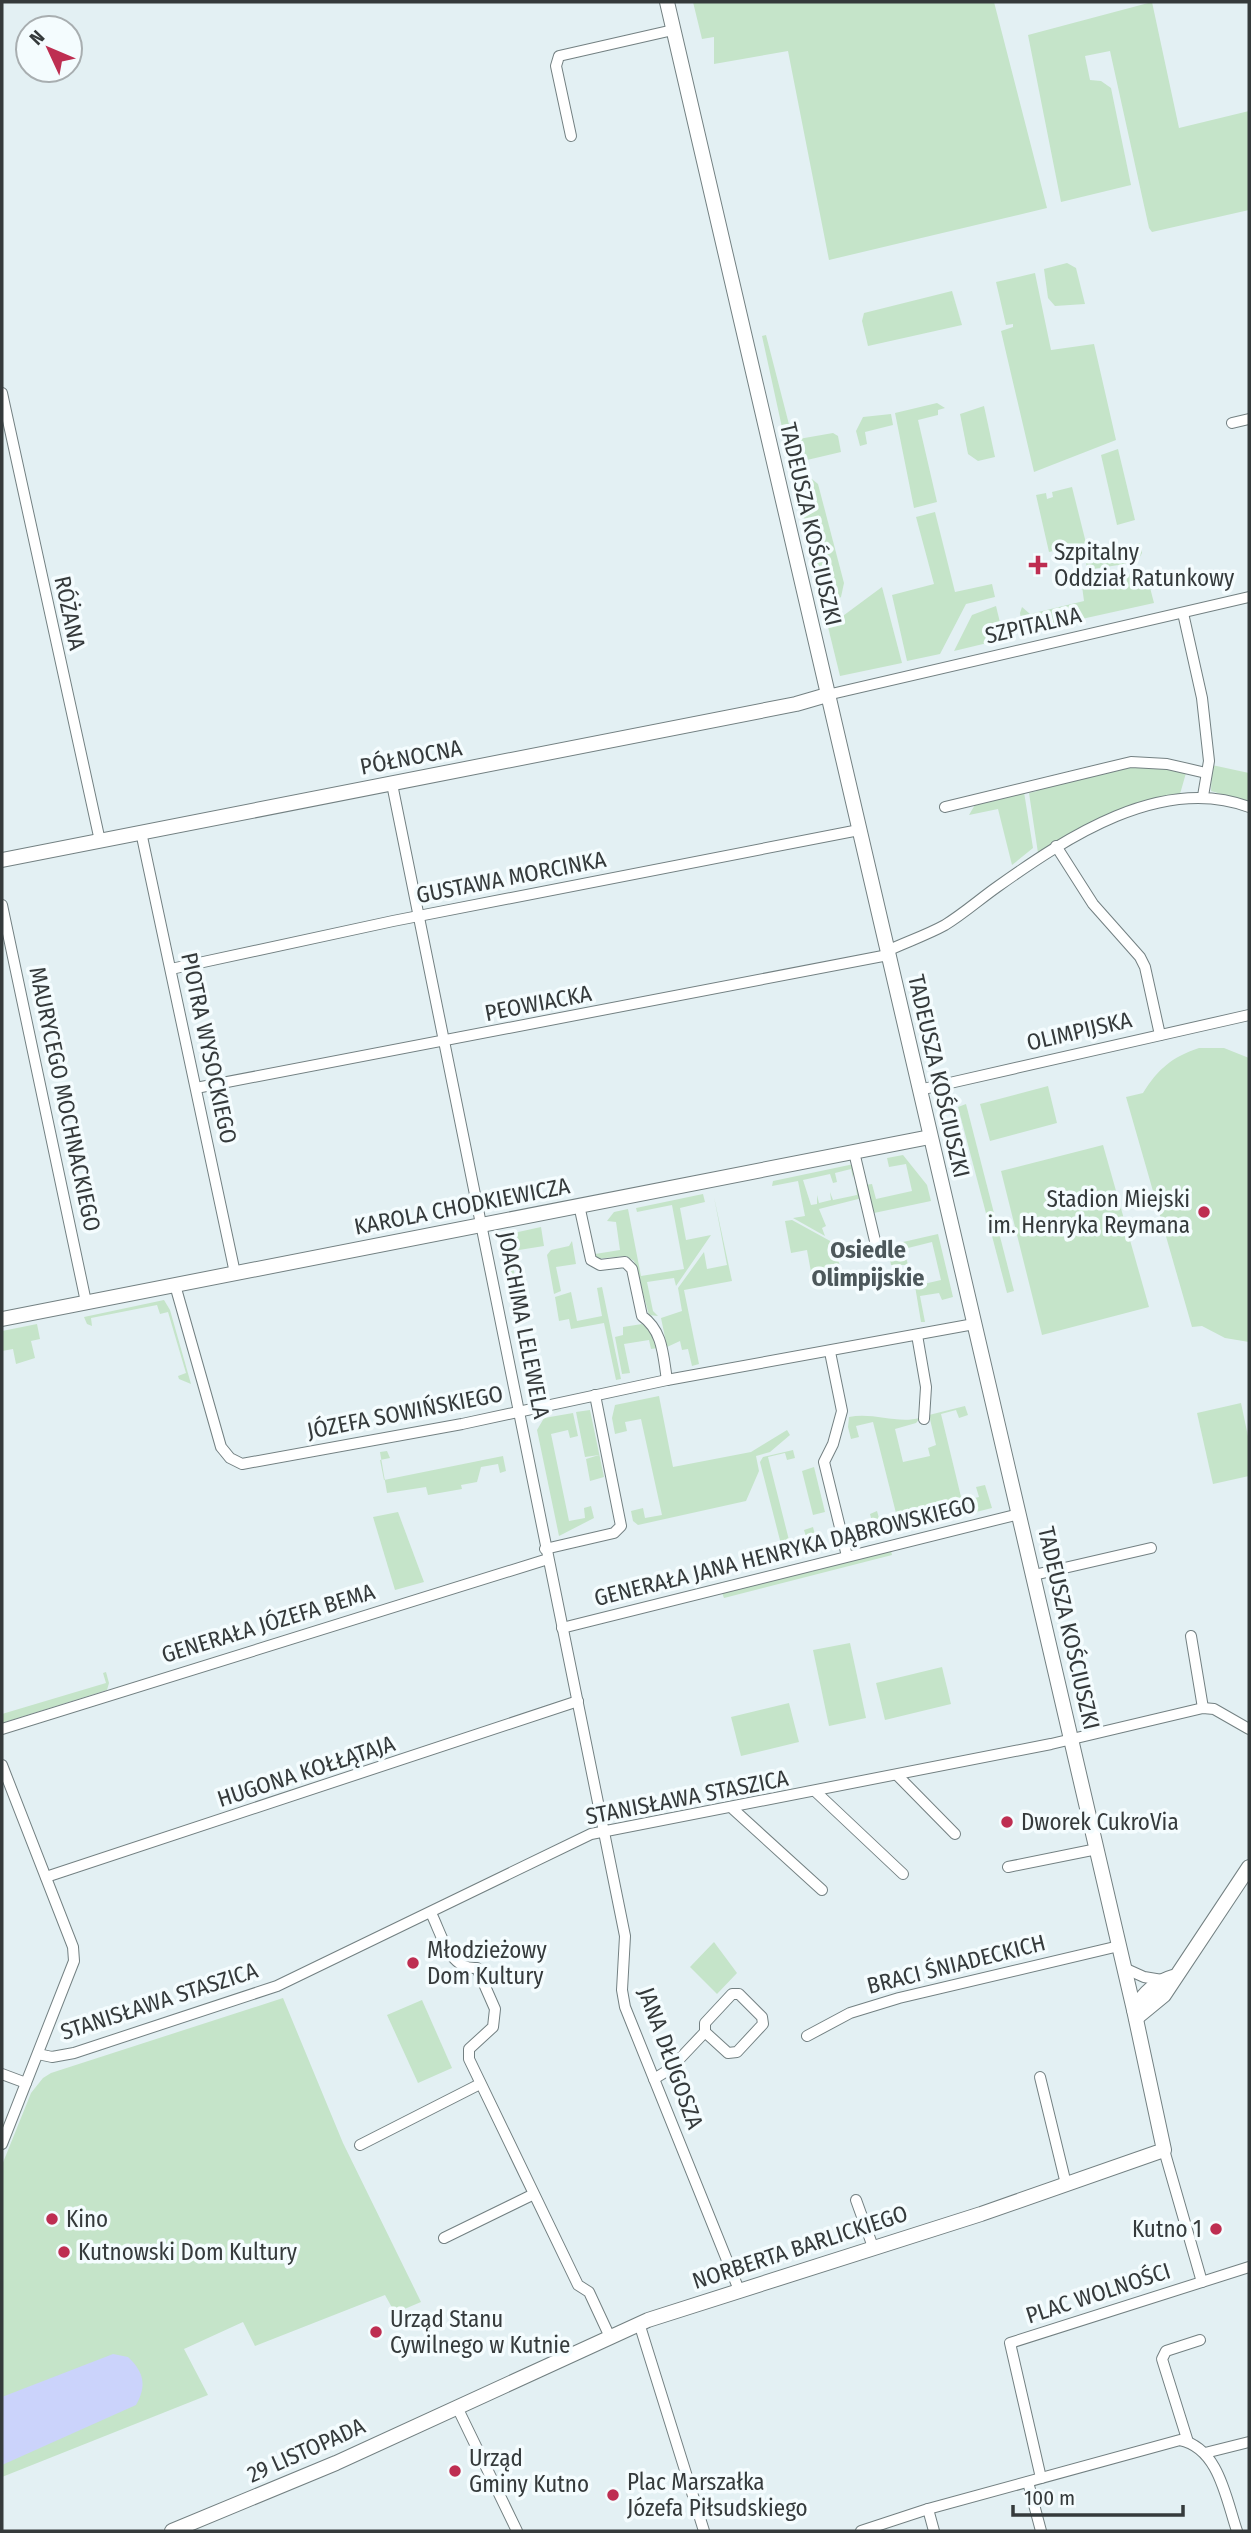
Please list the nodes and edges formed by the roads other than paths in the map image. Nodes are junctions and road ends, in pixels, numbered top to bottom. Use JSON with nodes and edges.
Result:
{"nodes":[{"id":1,"x":667,"y":2,"type":"edge"},
{"id":2,"x":673,"y":30,"type":"junction"},
{"id":3,"x":571,"y":136,"type":"dead end"},
{"id":4,"x":2,"y":393,"type":"edge"},
{"id":5,"x":1249,"y":419,"type":"edge"},
{"id":6,"x":1232,"y":424,"type":"dead end"},
{"id":7,"x":1249,"y":597,"type":"edge"},
{"id":8,"x":1183,"y":613,"type":"junction"},
{"id":9,"x":827,"y":695,"type":"junction"},
{"id":10,"x":1206,"y":773,"type":"junction"},
{"id":11,"x":392,"y":784,"type":"junction"},
{"id":12,"x":1203,"y":796,"type":"junction"},
{"id":13,"x":945,"y":807,"type":"dead end"},
{"id":14,"x":1249,"y":807,"type":"edge"},
{"id":15,"x":859,"y":830,"type":"junction"},
{"id":16,"x":142,"y":832,"type":"junction"},
{"id":17,"x":100,"y":841,"type":"junction"},
{"id":18,"x":1056,"y":846,"type":"junction"},
{"id":19,"x":2,"y":860,"type":"edge"},
{"id":20,"x":2,"y":905,"type":"edge"},
{"id":21,"x":419,"y":916,"type":"junction"},
{"id":22,"x":888,"y":953,"type":"junction"},
{"id":23,"x":171,"y":969,"type":"junction"},
{"id":24,"x":1249,"y":1015,"type":"edge"},
{"id":25,"x":1160,"y":1035,"type":"junction"},
{"id":26,"x":445,"y":1042,"type":"junction"},
{"id":27,"x":196,"y":1088,"type":"junction"},
{"id":28,"x":919,"y":1090,"type":"junction"},
{"id":29,"x":930,"y":1137,"type":"junction"},
{"id":30,"x":854,"y":1152,"type":"junction"},
{"id":31,"x":579,"y":1205,"type":"junction"},
{"id":32,"x":484,"y":1226,"type":"junction"},
{"id":33,"x":876,"y":1245,"type":"dead end"},
{"id":34,"x":235,"y":1273,"type":"junction"},
{"id":35,"x":175,"y":1285,"type":"junction"},
{"id":36,"x":86,"y":1302,"type":"junction"},
{"id":37,"x":2,"y":1319,"type":"edge"},
{"id":38,"x":974,"y":1324,"type":"junction"},
{"id":39,"x":917,"y":1335,"type":"junction"},
{"id":40,"x":830,"y":1352,"type":"junction"},
{"id":41,"x":667,"y":1380,"type":"junction"},
{"id":42,"x":595,"y":1395,"type":"junction"},
{"id":43,"x":518,"y":1412,"type":"junction"},
{"id":44,"x":925,"y":1419,"type":"dead end"},
{"id":45,"x":1019,"y":1514,"type":"junction"},
{"id":46,"x":1151,"y":1548,"type":"dead end"},
{"id":47,"x":546,"y":1554,"type":"junction"},
{"id":48,"x":847,"y":1556,"type":"junction"},
{"id":49,"x":1034,"y":1575,"type":"junction"},
{"id":50,"x":562,"y":1628,"type":"junction"},
{"id":51,"x":1191,"y":1636,"type":"dead end"},
{"id":52,"x":578,"y":1701,"type":"junction"},
{"id":53,"x":1203,"y":1708,"type":"junction"},
{"id":54,"x":2,"y":1729,"type":"edge"},
{"id":55,"x":1249,"y":1729,"type":"edge"},
{"id":56,"x":1071,"y":1739,"type":"junction"},
{"id":57,"x":2,"y":1765,"type":"edge"},
{"id":58,"x":897,"y":1775,"type":"junction"},
{"id":59,"x":816,"y":1792,"type":"junction"},
{"id":60,"x":733,"y":1809,"type":"junction"},
{"id":61,"x":603,"y":1833,"type":"junction"},
{"id":62,"x":955,"y":1834,"type":"dead end"},
{"id":63,"x":1097,"y":1849,"type":"junction"},
{"id":64,"x":1008,"y":1867,"type":"dead end"},
{"id":65,"x":1248,"y":1870,"type":"edge"},
{"id":66,"x":903,"y":1874,"type":"dead end"},
{"id":67,"x":46,"y":1877,"type":"junction"},
{"id":68,"x":822,"y":1890,"type":"dead end"},
{"id":69,"x":431,"y":1913,"type":"junction"},
{"id":70,"x":1119,"y":1946,"type":"junction"},
{"id":71,"x":1124,"y":1968,"type":"junction"},
{"id":72,"x":1168,"y":1978,"type":"junction"},
{"id":73,"x":1135,"y":2014,"type":"junction"},
{"id":74,"x":705,"y":2032,"type":"junction"},
{"id":75,"x":807,"y":2036,"type":"dead end"},
{"id":76,"x":37,"y":2054,"type":"junction"},
{"id":77,"x":2,"y":2074,"type":"edge"},
{"id":78,"x":1040,"y":2077,"type":"dead end"},
{"id":79,"x":654,"y":2079,"type":"junction"},
{"id":80,"x":26,"y":2083,"type":"junction"},
{"id":81,"x":480,"y":2084,"type":"junction"},
{"id":82,"x":2,"y":2144,"type":"edge"},
{"id":83,"x":360,"y":2145,"type":"dead end"},
{"id":84,"x":1164,"y":2150,"type":"junction"},
{"id":85,"x":1066,"y":2184,"type":"junction"},
{"id":86,"x":532,"y":2195,"type":"junction"},
{"id":87,"x":856,"y":2200,"type":"dead end"},
{"id":88,"x":444,"y":2238,"type":"dead end"},
{"id":89,"x":873,"y":2246,"type":"junction"},
{"id":90,"x":1249,"y":2267,"type":"edge"},
{"id":91,"x":1202,"y":2282,"type":"junction"},
{"id":92,"x":739,"y":2290,"type":"junction"},
{"id":93,"x":639,"y":2323,"type":"junction"},
{"id":94,"x":609,"y":2335,"type":"junction"},
{"id":95,"x":1200,"y":2340,"type":"dead end"},
{"id":96,"x":457,"y":2407,"type":"junction"},
{"id":97,"x":1188,"y":2442,"type":"junction"},
{"id":98,"x":1249,"y":2442,"type":"edge"},
{"id":99,"x":1205,"y":2453,"type":"junction"},
{"id":100,"x":1041,"y":2478,"type":"junction"},
{"id":101,"x":1028,"y":2482,"type":"junction"},
{"id":102,"x":929,"y":2509,"type":"junction"},
{"id":103,"x":172,"y":2531,"type":"edge"},
{"id":104,"x":517,"y":2531,"type":"edge"},
{"id":105,"x":704,"y":2531,"type":"edge"},
{"id":106,"x":861,"y":2531,"type":"edge"},
{"id":107,"x":934,"y":2531,"type":"edge"},
{"id":108,"x":1041,"y":2531,"type":"edge"},
{"id":109,"x":1237,"y":2531,"type":"edge"}],
"edges":[{"from":1,"to":2,"type":"street","name":"TADEUSZA KOŚCIUSZKI"},
{"from":2,"to":3,"type":"street"},
{"from":2,"to":9,"type":"street","name":"TADEUSZA KOŚCIUSZKI"},
{"from":4,"to":17,"type":"street","name":"RÓŻANA"},
{"from":5,"to":6,"type":"street"},
{"from":7,"to":8,"type":"street","name":"SZPITALNA"},
{"from":8,"to":9,"type":"street","name":"SZPITALNA"},
{"from":8,"to":10,"type":"street"},
{"from":9,"to":11,"type":"street","name":"PÓŁNOCNA"},
{"from":9,"to":15,"type":"street","name":"TADEUSZA KOŚCIUSZKI"},
{"from":10,"to":12,"type":"street"},
{"from":10,"to":13,"type":"street"},
{"from":11,"to":16,"type":"street","name":"PÓŁNOCNA"},
{"from":11,"to":21,"type":"street","name":"JOACHIMA LELEWELA"},
{"from":12,"to":14,"type":"street"},
{"from":12,"to":18,"type":"street","name":"PEOWIACKA"},
{"from":15,"to":21,"type":"street","name":"GUSTAWA MORCINKA"},
{"from":15,"to":22,"type":"street","name":"TADEUSZA KOŚCIUSZKI"},
{"from":16,"to":17,"type":"street","name":"PÓŁNOCNA"},
{"from":16,"to":23,"type":"street","name":"PIOTRA WYSOCKIEGO"},
{"from":17,"to":19,"type":"street","name":"PÓŁNOCNA"},
{"from":18,"to":22,"type":"street","name":"PEOWIACKA"},
{"from":18,"to":25,"type":"street"},
{"from":20,"to":36,"type":"street","name":"MAURYCEGO MOCHNACKIEGO"},
{"from":21,"to":23,"type":"street","name":"GUSTAWA MORCINKA"},
{"from":21,"to":26,"type":"street","name":"JOACHIMA LELEWELA"},
{"from":22,"to":26,"type":"street","name":"PEOWIACKA"},
{"from":22,"to":28,"type":"street","name":"TADEUSZA KOŚCIUSZKI"},
{"from":23,"to":27,"type":"street","name":"PIOTRA WYSOCKIEGO"},
{"from":24,"to":25,"type":"street","name":"OLIMPIJSKA"},
{"from":25,"to":28,"type":"street","name":"OLIMPIJSKA"},
{"from":26,"to":27,"type":"street","name":"PEOWIACKA"},
{"from":26,"to":32,"type":"street","name":"JOACHIMA LELEWELA"},
{"from":27,"to":34,"type":"street","name":"PIOTRA WYSOCKIEGO"},
{"from":28,"to":29,"type":"street","name":"TADEUSZA KOŚCIUSZKI"},
{"from":29,"to":30,"type":"street","name":"KAROLA CHODKIEWICZA"},
{"from":29,"to":38,"type":"street","name":"TADEUSZA KOŚCIUSZKI"},
{"from":30,"to":31,"type":"street","name":"KAROLA CHODKIEWICZA"},
{"from":30,"to":33,"type":"street"},
{"from":31,"to":32,"type":"street","name":"KAROLA CHODKIEWICZA"},
{"from":31,"to":41,"type":"street"},
{"from":32,"to":34,"type":"street","name":"KAROLA CHODKIEWICZA"},
{"from":32,"to":43,"type":"street","name":"JOACHIMA LELEWELA"},
{"from":34,"to":35,"type":"street","name":"KAROLA CHODKIEWICZA"},
{"from":35,"to":36,"type":"street","name":"KAROLA CHODKIEWICZA"},
{"from":35,"to":43,"type":"street","name":"JÓZEFA SOWIŃSKIEGO"},
{"from":36,"to":37,"type":"street","name":"KAROLA CHODKIEWICZA"},
{"from":38,"to":39,"type":"street","name":"JÓZEFA SOWIŃSKIEGO"},
{"from":38,"to":45,"type":"street","name":"TADEUSZA KOŚCIUSZKI"},
{"from":39,"to":40,"type":"street","name":"JÓZEFA SOWIŃSKIEGO"},
{"from":39,"to":44,"type":"street"},
{"from":40,"to":41,"type":"street","name":"JÓZEFA SOWIŃSKIEGO"},
{"from":40,"to":48,"type":"street"},
{"from":41,"to":42,"type":"street","name":"JÓZEFA SOWIŃSKIEGO"},
{"from":42,"to":43,"type":"street","name":"JÓZEFA SOWIŃSKIEGO"},
{"from":42,"to":47,"type":"street","name":"GENERAŁA JÓZEFA BEMA"},
{"from":43,"to":47,"type":"street","name":"JOACHIMA LELEWELA"},
{"from":45,"to":48,"type":"street","name":"GENERAŁA JANA HENRYKA DĄBROWSKIEGO"},
{"from":45,"to":49,"type":"street","name":"TADEUSZA KOŚCIUSZKI"},
{"from":46,"to":49,"type":"street"},
{"from":47,"to":50,"type":"street","name":"JOACHIMA LELEWELA"},
{"from":47,"to":54,"type":"street","name":"GENERAŁA JÓZEFA BEMA"},
{"from":48,"to":50,"type":"street","name":"GENERAŁA JANA HENRYKA DĄBROWSKIEGO"},
{"from":49,"to":56,"type":"street","name":"TADEUSZA KOŚCIUSZKI"},
{"from":50,"to":52,"type":"street","name":"JOACHIMA LELEWELA"},
{"from":51,"to":53,"type":"street"},
{"from":52,"to":61,"type":"street","name":"JOACHIMA LELEWELA"},
{"from":52,"to":67,"type":"street","name":"HUGONA KOŁŁĄTAJA"},
{"from":53,"to":55,"type":"street"},
{"from":53,"to":56,"type":"street","name":"STANISŁAWA STASZICA"},
{"from":56,"to":58,"type":"street","name":"STANISŁAWA STASZICA"},
{"from":56,"to":63,"type":"street","name":"TADEUSZA KOŚCIUSZKI"},
{"from":57,"to":67,"type":"street"},
{"from":58,"to":59,"type":"street","name":"STANISŁAWA STASZICA"},
{"from":58,"to":62,"type":"street"},
{"from":59,"to":60,"type":"street","name":"STANISŁAWA STASZICA"},
{"from":59,"to":66,"type":"street"},
{"from":60,"to":61,"type":"street","name":"STANISŁAWA STASZICA"},
{"from":60,"to":68,"type":"street"},
{"from":61,"to":69,"type":"street","name":"STANISŁAWA STASZICA"},
{"from":61,"to":79,"type":"street","name":"JANA DŁUGOSZA"},
{"from":63,"to":64,"type":"street"},
{"from":63,"to":70,"type":"street","name":"TADEUSZA KOŚCIUSZKI"},
{"from":65,"to":72,"type":"street"},
{"from":67,"to":76,"type":"street"},
{"from":69,"to":76,"type":"street","name":"STANISŁAWA STASZICA"},
{"from":69,"to":81,"type":"street"},
{"from":70,"to":71,"type":"street","name":"TADEUSZA KOŚCIUSZKI"},
{"from":70,"to":75,"type":"street","name":"BRACI ŚNIADECKICH"},
{"from":71,"to":72,"type":"street"},
{"from":71,"to":73,"type":"street","name":"TADEUSZA KOŚCIUSZKI"},
{"from":72,"to":73,"type":"street"},
{"from":73,"to":84,"type":"street","name":"TADEUSZA KOŚCIUSZKI"},
{"from":74,"to":74,"type":"street"},
{"from":74,"to":79,"type":"street"},
{"from":76,"to":80,"type":"street"},
{"from":77,"to":80,"type":"street"},
{"from":78,"to":85,"type":"street"},
{"from":79,"to":92,"type":"street","name":"JANA DŁUGOSZA"},
{"from":80,"to":82,"type":"street"},
{"from":81,"to":83,"type":"street"},
{"from":81,"to":86,"type":"street"},
{"from":84,"to":85,"type":"street","name":"NORBERTA BARLICKIEGO"},
{"from":84,"to":91,"type":"street","name":"TADEUSZA KOŚCIUSZKI"},
{"from":85,"to":89,"type":"street","name":"NORBERTA BARLICKIEGO"},
{"from":86,"to":88,"type":"street"},
{"from":86,"to":94,"type":"street"},
{"from":87,"to":89,"type":"street"},
{"from":89,"to":92,"type":"street","name":"NORBERTA BARLICKIEGO"},
{"from":90,"to":91,"type":"street"},
{"from":91,"to":100,"type":"street","name":"PLAC WOLNOŚCI"},
{"from":92,"to":93,"type":"street","name":"NORBERTA BARLICKIEGO"},
{"from":93,"to":94,"type":"street","name":"NORBERTA BARLICKIEGO"},
{"from":93,"to":105,"type":"street"},
{"from":94,"to":96,"type":"street","name":"NORBERTA BARLICKIEGO"},
{"from":95,"to":97,"type":"street"},
{"from":96,"to":103,"type":"street","name":"29 LISTOPADA"},
{"from":96,"to":104,"type":"street"},
{"from":97,"to":99,"type":"street"},
{"from":97,"to":100,"type":"street"},
{"from":98,"to":99,"type":"street"},
{"from":99,"to":109,"type":"street"},
{"from":100,"to":101,"type":"street"},
{"from":101,"to":102,"type":"street"},
{"from":101,"to":108,"type":"street"},
{"from":102,"to":106,"type":"street"},
{"from":102,"to":107,"type":"street"}]}
